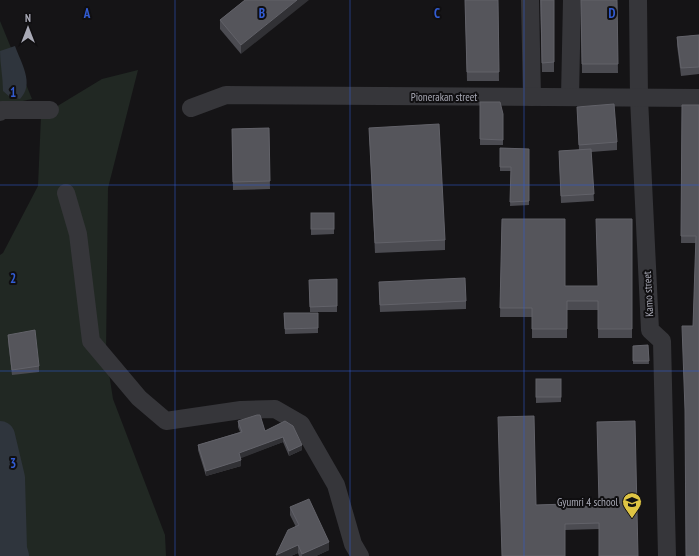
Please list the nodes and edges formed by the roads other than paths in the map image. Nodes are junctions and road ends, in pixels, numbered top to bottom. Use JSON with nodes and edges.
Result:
{"nodes":[{"id":1,"x":530,"y":0,"type":"edge"},
{"id":2,"x":572,"y":0,"type":"edge"},
{"id":3,"x":638,"y":0,"type":"edge"},
{"id":4,"x":532,"y":97,"type":"junction"},
{"id":5,"x":570,"y":97,"type":"junction"},
{"id":6,"x":639,"y":98,"type":"junction"},
{"id":7,"x":699,"y":98,"type":"edge"},
{"id":8,"x":191,"y":108,"type":"dead end"},
{"id":9,"x":50,"y":110,"type":"dead end"},
{"id":10,"x":0,"y":112,"type":"edge"},
{"id":11,"x":66,"y":193,"type":"dead end"},
{"id":12,"x":360,"y":556,"type":"edge"},
{"id":13,"x":667,"y":556,"type":"edge"}],
"edges":[{"from":1,"to":4,"type":"street"},
{"from":2,"to":5,"type":"street"},
{"from":3,"to":6,"type":"street","name":"Kamo street"},
{"from":4,"to":5,"type":"street","name":"Pionerakan street"},
{"from":4,"to":8,"type":"street","name":"Pionerakan street"},
{"from":5,"to":6,"type":"street","name":"Pionerakan street"},
{"from":6,"to":7,"type":"street","name":"Pionerakan street"},
{"from":6,"to":13,"type":"street","name":"Kamo street"},
{"from":9,"to":10,"type":"street"},
{"from":11,"to":12,"type":"street"}]}
